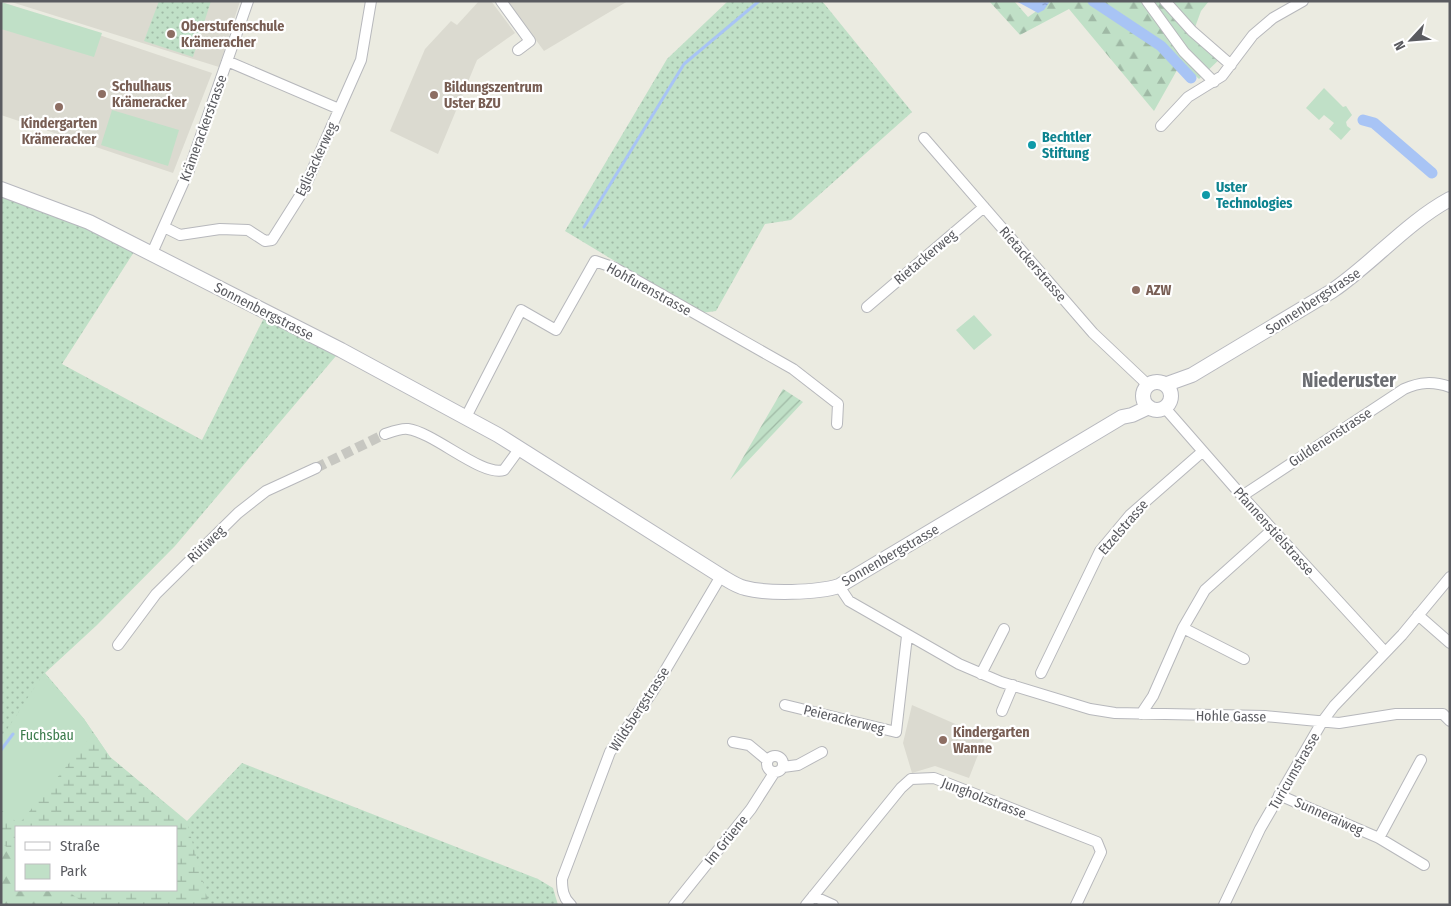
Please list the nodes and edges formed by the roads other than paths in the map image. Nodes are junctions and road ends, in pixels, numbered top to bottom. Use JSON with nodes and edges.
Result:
{"nodes":[{"id":1,"x":248,"y":1,"type":"edge"},
{"id":2,"x":371,"y":1,"type":"edge"},
{"id":3,"x":501,"y":1,"type":"edge"},
{"id":4,"x":1147,"y":1,"type":"edge"},
{"id":5,"x":1165,"y":1,"type":"edge"},
{"id":6,"x":1303,"y":1,"type":"edge"},
{"id":7,"x":518,"y":50,"type":"dead end"},
{"id":8,"x":227,"y":61,"type":"junction"},
{"id":9,"x":1231,"y":66,"type":"junction"},
{"id":10,"x":1214,"y":82,"type":"junction"},
{"id":11,"x":339,"y":109,"type":"junction"},
{"id":12,"x":1161,"y":126,"type":"dead end"},
{"id":13,"x":924,"y":138,"type":"dead end"},
{"id":14,"x":1,"y":188,"type":"edge"},
{"id":15,"x":1450,"y":199,"type":"edge"},
{"id":16,"x":984,"y":207,"type":"junction"},
{"id":17,"x":164,"y":227,"type":"junction"},
{"id":18,"x":152,"y":253,"type":"junction"},
{"id":19,"x":867,"y":306,"type":"dead end"},
{"id":20,"x":1148,"y":385,"type":"junction"},
{"id":21,"x":1450,"y":387,"type":"edge"},
{"id":22,"x":1169,"y":389,"type":"junction"},
{"id":23,"x":1146,"y":403,"type":"junction"},
{"id":24,"x":1165,"y":408,"type":"junction"},
{"id":25,"x":466,"y":417,"type":"junction"},
{"id":26,"x":837,"y":424,"type":"dead end"},
{"id":27,"x":385,"y":434,"type":"tunnel mouth"},
{"id":28,"x":520,"y":448,"type":"junction"},
{"id":29,"x":1202,"y":452,"type":"junction"},
{"id":30,"x":316,"y":468,"type":"tunnel mouth"},
{"id":31,"x":1242,"y":496,"type":"junction"},
{"id":32,"x":1272,"y":530,"type":"junction"},
{"id":33,"x":721,"y":576,"type":"junction"},
{"id":34,"x":1450,"y":577,"type":"edge"},
{"id":35,"x":839,"y":586,"type":"junction"},
{"id":36,"x":1418,"y":615,"type":"junction"},
{"id":37,"x":1183,"y":628,"type":"junction"},
{"id":38,"x":1004,"y":629,"type":"dead end"},
{"id":39,"x":907,"y":636,"type":"junction"},
{"id":40,"x":1450,"y":643,"type":"edge"},
{"id":41,"x":118,"y":644,"type":"dead end"},
{"id":42,"x":1385,"y":652,"type":"junction"},
{"id":43,"x":1244,"y":659,"type":"dead end"},
{"id":44,"x":1041,"y":673,"type":"dead end"},
{"id":45,"x":981,"y":674,"type":"junction"},
{"id":46,"x":1013,"y":685,"type":"junction"},
{"id":47,"x":785,"y":704,"type":"dead end"},
{"id":48,"x":1002,"y":711,"type":"dead end"},
{"id":49,"x":1141,"y":714,"type":"junction"},
{"id":50,"x":1450,"y":721,"type":"edge"},
{"id":51,"x":1322,"y":722,"type":"junction"},
{"id":52,"x":733,"y":742,"type":"dead end"},
{"id":53,"x":822,"y":752,"type":"dead end"},
{"id":54,"x":767,"y":760,"type":"junction"},
{"id":55,"x":1420,"y":760,"type":"dead end"},
{"id":56,"x":783,"y":767,"type":"junction"},
{"id":57,"x":774,"y":773,"type":"junction"},
{"id":58,"x":1279,"y":795,"type":"junction"},
{"id":59,"x":1379,"y":838,"type":"junction"},
{"id":60,"x":1424,"y":865,"type":"dead end"},
{"id":61,"x":813,"y":896,"type":"junction"},
{"id":62,"x":571,"y":905,"type":"edge"},
{"id":63,"x":674,"y":905,"type":"edge"},
{"id":64,"x":806,"y":905,"type":"edge"},
{"id":65,"x":833,"y":905,"type":"edge"},
{"id":66,"x":1076,"y":905,"type":"edge"},
{"id":67,"x":1224,"y":905,"type":"edge"}],
"edges":[{"from":1,"to":8,"type":"street","name":"Krämerackerstrasse"},
{"from":2,"to":11,"type":"street","name":"Eglisackerweg"},
{"from":3,"to":7,"type":"street"},
{"from":4,"to":10,"type":"street"},
{"from":5,"to":9,"type":"street"},
{"from":6,"to":9,"type":"street"},
{"from":8,"to":11,"type":"street","name":"Eglisackerweg"},
{"from":8,"to":17,"type":"street","name":"Krämerackerstrasse"},
{"from":9,"to":10,"type":"street"},
{"from":10,"to":12,"type":"street"},
{"from":11,"to":17,"type":"street","name":"Eglisackerweg"},
{"from":13,"to":16,"type":"street","name":"Rietackerstrasse"},
{"from":14,"to":18,"type":"street","name":"Sonnenbergstrasse"},
{"from":15,"to":22,"type":"street","name":"Sonnenbergstrasse"},
{"from":16,"to":19,"type":"street","name":"Rietackerweg"},
{"from":16,"to":20,"type":"street","name":"Rietackerstrasse"},
{"from":17,"to":18,"type":"street","name":"Krämerackerstrasse"},
{"from":18,"to":25,"type":"street","name":"Sonnenbergstrasse"},
{"from":20,"to":22,"type":"street"},
{"from":20,"to":23,"type":"street"},
{"from":21,"to":31,"type":"street","name":"Guldenenstrasse"},
{"from":22,"to":24,"type":"street"},
{"from":23,"to":24,"type":"street"},
{"from":23,"to":35,"type":"street","name":"Sonnenbergstrasse"},
{"from":24,"to":29,"type":"street","name":"Pfannenstielstrasse"},
{"from":25,"to":26,"type":"street","name":"Hohfurenstrasse"},
{"from":25,"to":28,"type":"street","name":"Sonnenbergstrasse"},
{"from":27,"to":28,"type":"street"},
{"from":28,"to":33,"type":"street","name":"Sonnenbergstrasse"},
{"from":29,"to":31,"type":"street","name":"Pfannenstielstrasse"},
{"from":29,"to":44,"type":"street","name":"Etzelstrasse"},
{"from":30,"to":41,"type":"street","name":"Rütiweg"},
{"from":31,"to":32,"type":"street","name":"Pfannenstielstrasse"},
{"from":32,"to":37,"type":"street"},
{"from":32,"to":42,"type":"street","name":"Pfannenstielstrasse"},
{"from":33,"to":35,"type":"street","name":"Sonnenbergstrasse"},
{"from":33,"to":62,"type":"street","name":"Wildsbergstrasse"},
{"from":34,"to":36,"type":"street"},
{"from":35,"to":39,"type":"street","name":"Hohle Gasse"},
{"from":36,"to":40,"type":"street"},
{"from":36,"to":42,"type":"street"},
{"from":37,"to":43,"type":"street"},
{"from":37,"to":49,"type":"street"},
{"from":38,"to":45,"type":"street"},
{"from":39,"to":45,"type":"street","name":"Hohle Gasse"},
{"from":39,"to":47,"type":"street","name":"Peierackerweg"},
{"from":42,"to":51,"type":"street","name":"Turicumstrasse"},
{"from":45,"to":46,"type":"street","name":"Hohle Gasse"},
{"from":46,"to":48,"type":"street"},
{"from":46,"to":49,"type":"street","name":"Hohle Gasse"},
{"from":49,"to":51,"type":"street","name":"Hohle Gasse"},
{"from":50,"to":51,"type":"street","name":"Hohle Gasse"},
{"from":51,"to":58,"type":"street","name":"Turicumstrasse"},
{"from":52,"to":54,"type":"street"},
{"from":53,"to":56,"type":"street","name":"Im Grüene"},
{"from":54,"to":56,"type":"street"},
{"from":54,"to":57,"type":"street"},
{"from":55,"to":59,"type":"street","name":"Sunneraiweg"},
{"from":56,"to":57,"type":"street","name":"Im Grüene"},
{"from":57,"to":63,"type":"street","name":"Im Grüene"},
{"from":58,"to":59,"type":"street","name":"Sunneraiweg"},
{"from":58,"to":67,"type":"street","name":"Turicumstrasse"},
{"from":59,"to":60,"type":"street","name":"Sunneraiweg"},
{"from":61,"to":64,"type":"street","name":"Jungholzstrasse"},
{"from":61,"to":65,"type":"street"},
{"from":61,"to":66,"type":"street","name":"Jungholzstrasse"}]}
